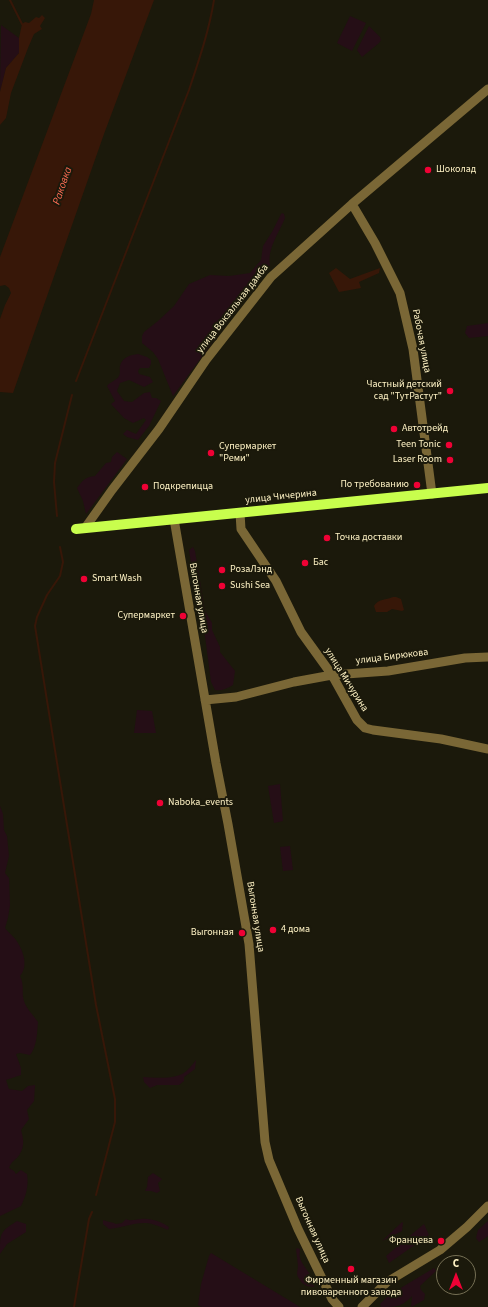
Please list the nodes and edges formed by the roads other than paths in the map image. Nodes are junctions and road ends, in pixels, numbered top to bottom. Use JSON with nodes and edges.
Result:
{"nodes":[{"id":1,"x":488,"y":89,"type":"edge"},
{"id":2,"x":352,"y":204,"type":"junction"},
{"id":3,"x":488,"y":488,"type":"edge"},
{"id":4,"x":432,"y":494,"type":"junction"},
{"id":5,"x":240,"y":513,"type":"junction"},
{"id":6,"x":174,"y":519,"type":"junction"},
{"id":7,"x":80,"y":529,"type":"joint"},
{"id":8,"x":488,"y":657,"type":"edge"},
{"id":9,"x":332,"y":675,"type":"junction"},
{"id":10,"x":205,"y":700,"type":"junction"},
{"id":11,"x":488,"y":749,"type":"edge"},
{"id":12,"x":488,"y":1206,"type":"edge"},
{"id":13,"x":339,"y":1307,"type":"edge"},
{"id":14,"x":362,"y":1307,"type":"edge"}],
"edges":[{"from":1,"to":2,"type":"street","name":"улица Вокзальная дамба"},
{"from":2,"to":4,"type":"street","name":"Рабочая улица"},
{"from":2,"to":7,"type":"street","name":"улица Вокзальная дамба"},
{"from":3,"to":4,"type":"main road","name":"улица Чичерина"},
{"from":4,"to":5,"type":"main road","name":"улица Чичерина"},
{"from":5,"to":6,"type":"main road","name":"улица Чичерина"},
{"from":5,"to":9,"type":"street","name":"улица Мичурина"},
{"from":6,"to":7,"type":"main road","name":"улица Чичерина"},
{"from":6,"to":10,"type":"street","name":"Выгонная улица"},
{"from":8,"to":9,"type":"street","name":"улица Бирюкова"},
{"from":9,"to":10,"type":"street","name":"улица Бирюкова"},
{"from":9,"to":11,"type":"street","name":"улица Мичурина"},
{"from":10,"to":13,"type":"street","name":"Выгонная улица"},
{"from":12,"to":14,"type":"street"}]}
